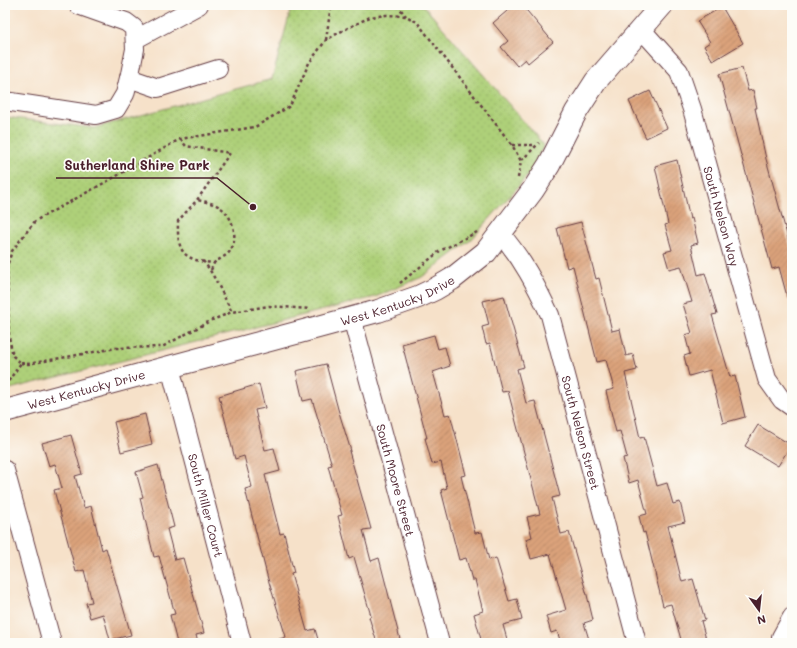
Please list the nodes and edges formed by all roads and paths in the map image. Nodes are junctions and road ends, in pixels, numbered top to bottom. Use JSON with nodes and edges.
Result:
{"nodes":[{"id":1,"x":78,"y":5,"type":"edge"},
{"id":2,"x":200,"y":5,"type":"edge"},
{"id":3,"x":331,"y":5,"type":"edge"},
{"id":4,"x":397,"y":5,"type":"edge"},
{"id":5,"x":662,"y":5,"type":"edge"},
{"id":6,"x":406,"y":16,"type":"junction"},
{"id":7,"x":641,"y":29,"type":"junction"},
{"id":8,"x":136,"y":39,"type":"junction"},
{"id":9,"x":326,"y":40,"type":"junction"},
{"id":10,"x":218,"y":69,"type":"dead end"},
{"id":11,"x":129,"y":78,"type":"junction"},
{"id":12,"x":5,"y":101,"type":"edge"},
{"id":13,"x":180,"y":139,"type":"junction"},
{"id":14,"x":512,"y":145,"type":"junction"},
{"id":15,"x":536,"y":145,"type":"dead end"},
{"id":16,"x":521,"y":160,"type":"dead end"},
{"id":17,"x":197,"y":200,"type":"junction"},
{"id":18,"x":475,"y":233,"type":"dead end"},
{"id":19,"x":500,"y":233,"type":"junction"},
{"id":20,"x":203,"y":261,"type":"junction"},
{"id":21,"x":214,"y":262,"type":"junction"},
{"id":22,"x":6,"y":265,"type":"edge"},
{"id":23,"x":211,"y":270,"type":"junction"},
{"id":24,"x":395,"y":287,"type":"dead end"},
{"id":25,"x":313,"y":309,"type":"dead end"},
{"id":26,"x":232,"y":312,"type":"junction"},
{"id":27,"x":352,"y":318,"type":"junction"},
{"id":28,"x":21,"y":363,"type":"junction"},
{"id":29,"x":170,"y":367,"type":"junction"},
{"id":30,"x":5,"y":386,"type":"edge"},
{"id":31,"x":792,"y":407,"type":"edge"},
{"id":32,"x":5,"y":410,"type":"edge"},
{"id":33,"x":5,"y":470,"type":"edge"},
{"id":34,"x":792,"y":617,"type":"edge"},
{"id":35,"x":52,"y":643,"type":"edge"},
{"id":36,"x":242,"y":643,"type":"edge"},
{"id":37,"x":440,"y":643,"type":"edge"},
{"id":38,"x":637,"y":643,"type":"edge"},
{"id":39,"x":780,"y":643,"type":"edge"}],
"edges":[{"from":1,"to":8,"type":"street"},
{"from":2,"to":8,"type":"street"},
{"from":3,"to":9,"type":"path"},
{"from":4,"to":6,"type":"path"},
{"from":5,"to":7,"type":"street","name":"West Kentucky Drive"},
{"from":6,"to":9,"type":"path"},
{"from":6,"to":14,"type":"path"},
{"from":7,"to":19,"type":"street","name":"West Kentucky Drive"},
{"from":7,"to":31,"type":"street","name":"South Nelson Way"},
{"from":8,"to":11,"type":"street"},
{"from":9,"to":13,"type":"path"},
{"from":10,"to":11,"type":"street"},
{"from":11,"to":12,"type":"street"},
{"from":13,"to":17,"type":"path"},
{"from":13,"to":22,"type":"path"},
{"from":14,"to":15,"type":"path"},
{"from":14,"to":16,"type":"path"},
{"from":17,"to":20,"type":"path"},
{"from":17,"to":21,"type":"path"},
{"from":18,"to":24,"type":"path"},
{"from":19,"to":27,"type":"street","name":"West Kentucky Drive"},
{"from":19,"to":38,"type":"street","name":"South Nelson Street"},
{"from":20,"to":21,"type":"path"},
{"from":20,"to":23,"type":"path"},
{"from":21,"to":23,"type":"path"},
{"from":22,"to":28,"type":"path"},
{"from":23,"to":26,"type":"path"},
{"from":25,"to":26,"type":"path"},
{"from":26,"to":28,"type":"path"},
{"from":27,"to":29,"type":"street","name":"West Kentucky Drive"},
{"from":27,"to":37,"type":"street","name":"South Moore Street"},
{"from":28,"to":30,"type":"path"},
{"from":29,"to":32,"type":"street","name":"West Kentucky Drive"},
{"from":29,"to":36,"type":"street","name":"South Miller Court"},
{"from":33,"to":35,"type":"street"},
{"from":34,"to":39,"type":"street"}]}
